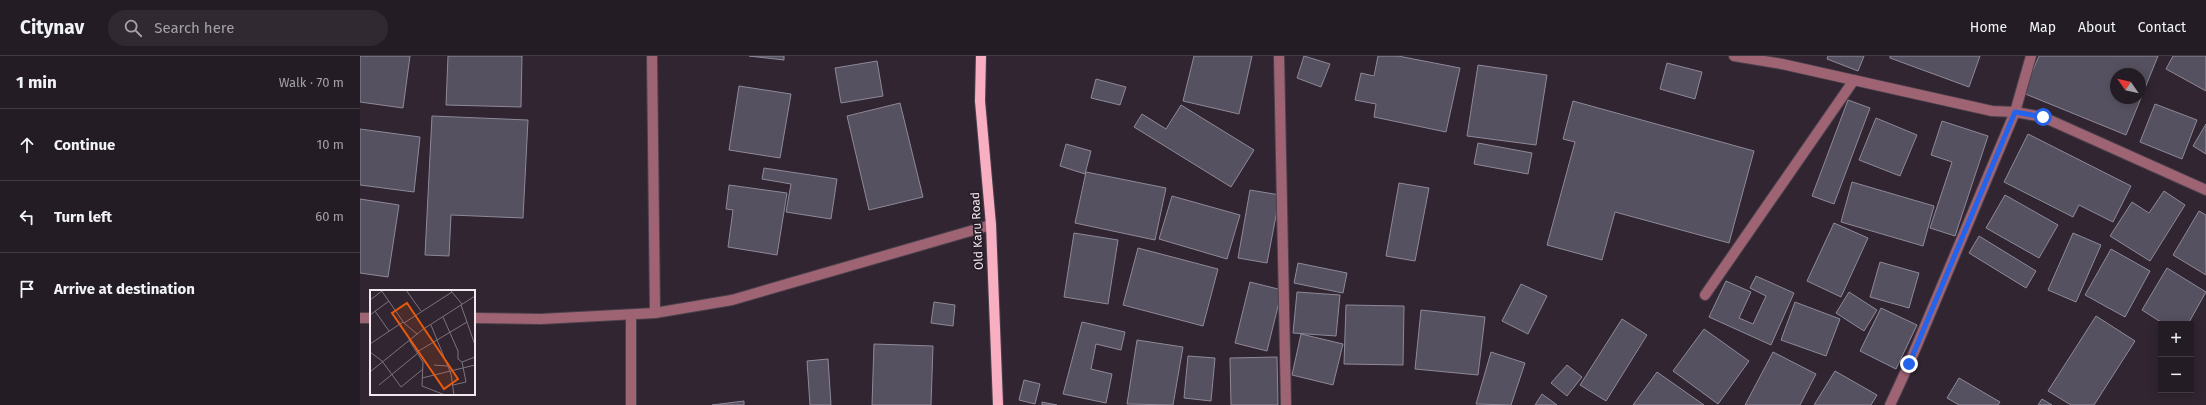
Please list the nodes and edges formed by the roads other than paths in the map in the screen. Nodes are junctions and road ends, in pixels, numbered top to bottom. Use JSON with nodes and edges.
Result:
{"nodes":[{"id":1,"x":652,"y":56,"type":"edge"},
{"id":2,"x":981,"y":56,"type":"edge"},
{"id":3,"x":1279,"y":56,"type":"edge"},
{"id":4,"x":1734,"y":56,"type":"edge"},
{"id":5,"x":2031,"y":56,"type":"edge"},
{"id":6,"x":1854,"y":80,"type":"junction"},
{"id":7,"x":2015,"y":112,"type":"junction"},
{"id":8,"x":2206,"y":190,"type":"edge"},
{"id":9,"x":991,"y":225,"type":"junction"},
{"id":10,"x":1705,"y":296,"type":"dead end"},
{"id":11,"x":655,"y":313,"type":"junction"},
{"id":12,"x":631,"y":315,"type":"junction"},
{"id":13,"x":475,"y":318,"type":"edge"},
{"id":14,"x":631,"y":405,"type":"edge"},
{"id":15,"x":998,"y":405,"type":"edge"},
{"id":16,"x":1286,"y":405,"type":"edge"},
{"id":17,"x":1890,"y":405,"type":"edge"}],
"edges":[{"from":1,"to":11,"type":"street"},
{"from":2,"to":9,"type":"main road","name":"Old Karu Road"},
{"from":3,"to":16,"type":"street"},
{"from":4,"to":6,"type":"street"},
{"from":5,"to":7,"type":"street"},
{"from":6,"to":7,"type":"street"},
{"from":6,"to":10,"type":"street"},
{"from":7,"to":8,"type":"street"},
{"from":7,"to":17,"type":"street"},
{"from":9,"to":11,"type":"street"},
{"from":9,"to":15,"type":"main road","name":"Old Karu Road"},
{"from":11,"to":12,"type":"street"},
{"from":12,"to":13,"type":"street"},
{"from":12,"to":14,"type":"street"}]}
